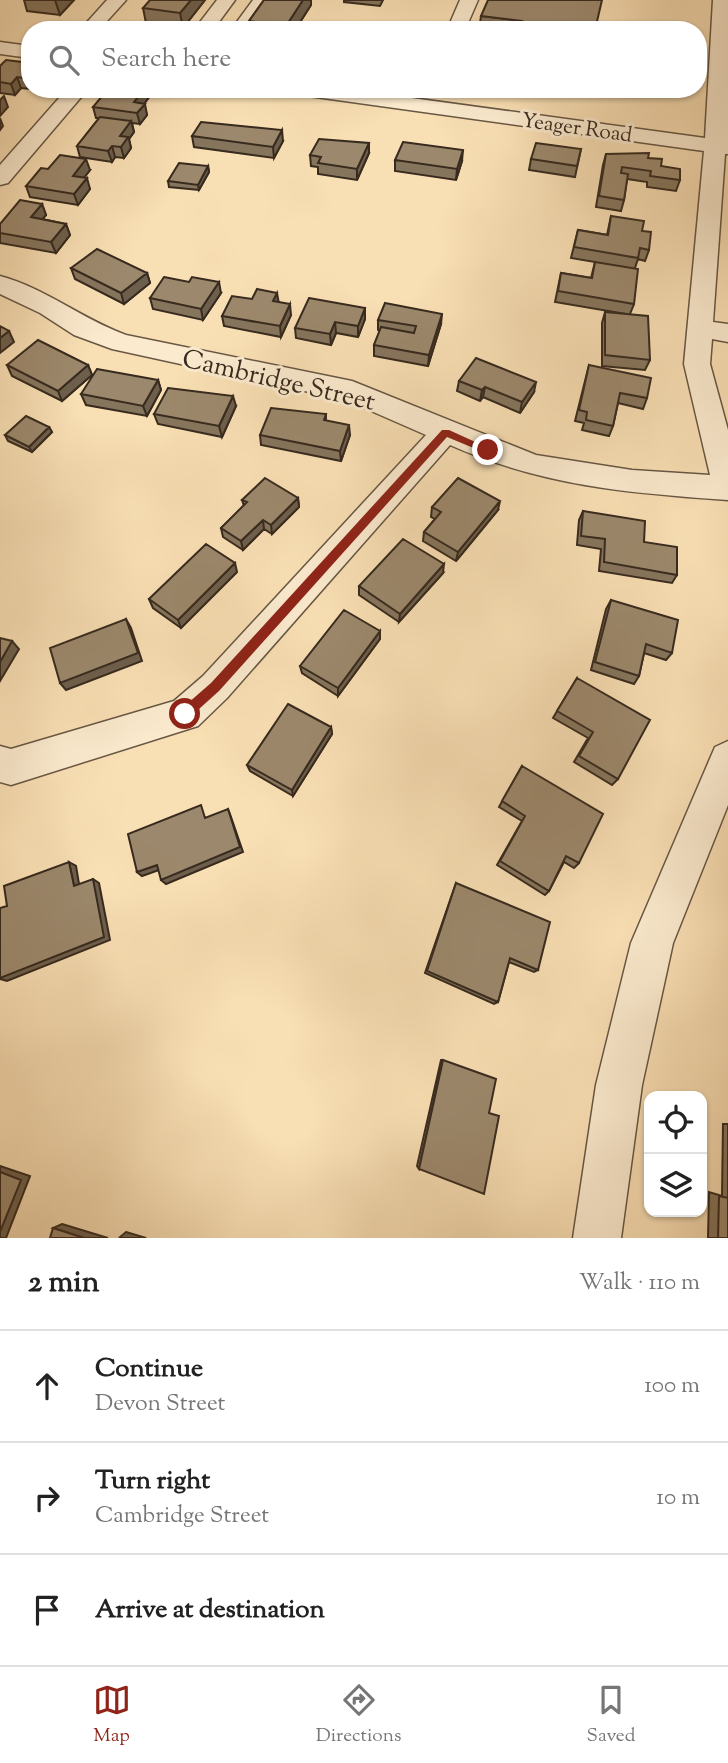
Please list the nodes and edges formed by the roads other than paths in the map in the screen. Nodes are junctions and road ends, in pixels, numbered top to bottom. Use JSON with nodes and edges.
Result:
{"nodes":[{"id":1,"x":117,"y":0,"type":"edge"},
{"id":2,"x":226,"y":0,"type":"edge"},
{"id":3,"x":262,"y":0,"type":"edge"},
{"id":4,"x":469,"y":0,"type":"edge"},
{"id":5,"x":724,"y":2,"type":"edge"},
{"id":6,"x":97,"y":21,"type":"edge"},
{"id":7,"x":209,"y":21,"type":"edge"},
{"id":8,"x":247,"y":21,"type":"edge"},
{"id":9,"x":460,"y":21,"type":"edge"},
{"id":10,"x":722,"y":32,"type":"edge"},
{"id":11,"x":0,"y":48,"type":"edge"},
{"id":12,"x":21,"y":51,"type":"edge"},
{"id":13,"x":708,"y":83,"type":"edge"},
{"id":14,"x":70,"y":98,"type":"edge"},
{"id":15,"x":427,"y":98,"type":"edge"},
{"id":16,"x":479,"y":98,"type":"edge"},
{"id":17,"x":474,"y":113,"type":"junction"},
{"id":18,"x":721,"y":147,"type":"edge"},
{"id":19,"x":0,"y":178,"type":"edge"},
{"id":20,"x":0,"y":284,"type":"edge"},
{"id":21,"x":698,"y":328,"type":"junction"},
{"id":22,"x":728,"y":333,"type":"edge"},
{"id":23,"x":445,"y":432,"type":"junction"},
{"id":24,"x":728,"y":486,"type":"edge"},
{"id":25,"x":728,"y":759,"type":"edge"},
{"id":26,"x":0,"y":764,"type":"edge"},
{"id":27,"x":597,"y":1238,"type":"edge"}],
"edges":[{"from":1,"to":6,"type":"street"},
{"from":2,"to":7,"type":"street"},
{"from":3,"to":8,"type":"street"},
{"from":4,"to":9,"type":"street"},
{"from":5,"to":10,"type":"street"},
{"from":10,"to":13,"type":"street"},
{"from":11,"to":12,"type":"street"},
{"from":13,"to":18,"type":"street"},
{"from":14,"to":19,"type":"street"},
{"from":15,"to":17,"type":"street","name":"Yeager Road"},
{"from":16,"to":17,"type":"street"},
{"from":17,"to":18,"type":"street","name":"Yeager Road"},
{"from":18,"to":21,"type":"street"},
{"from":20,"to":23,"type":"street","name":"Cambridge Street"},
{"from":21,"to":22,"type":"street"},
{"from":21,"to":24,"type":"street"},
{"from":23,"to":24,"type":"street","name":"Cambridge Street"},
{"from":23,"to":26,"type":"street"},
{"from":25,"to":27,"type":"street"}]}
